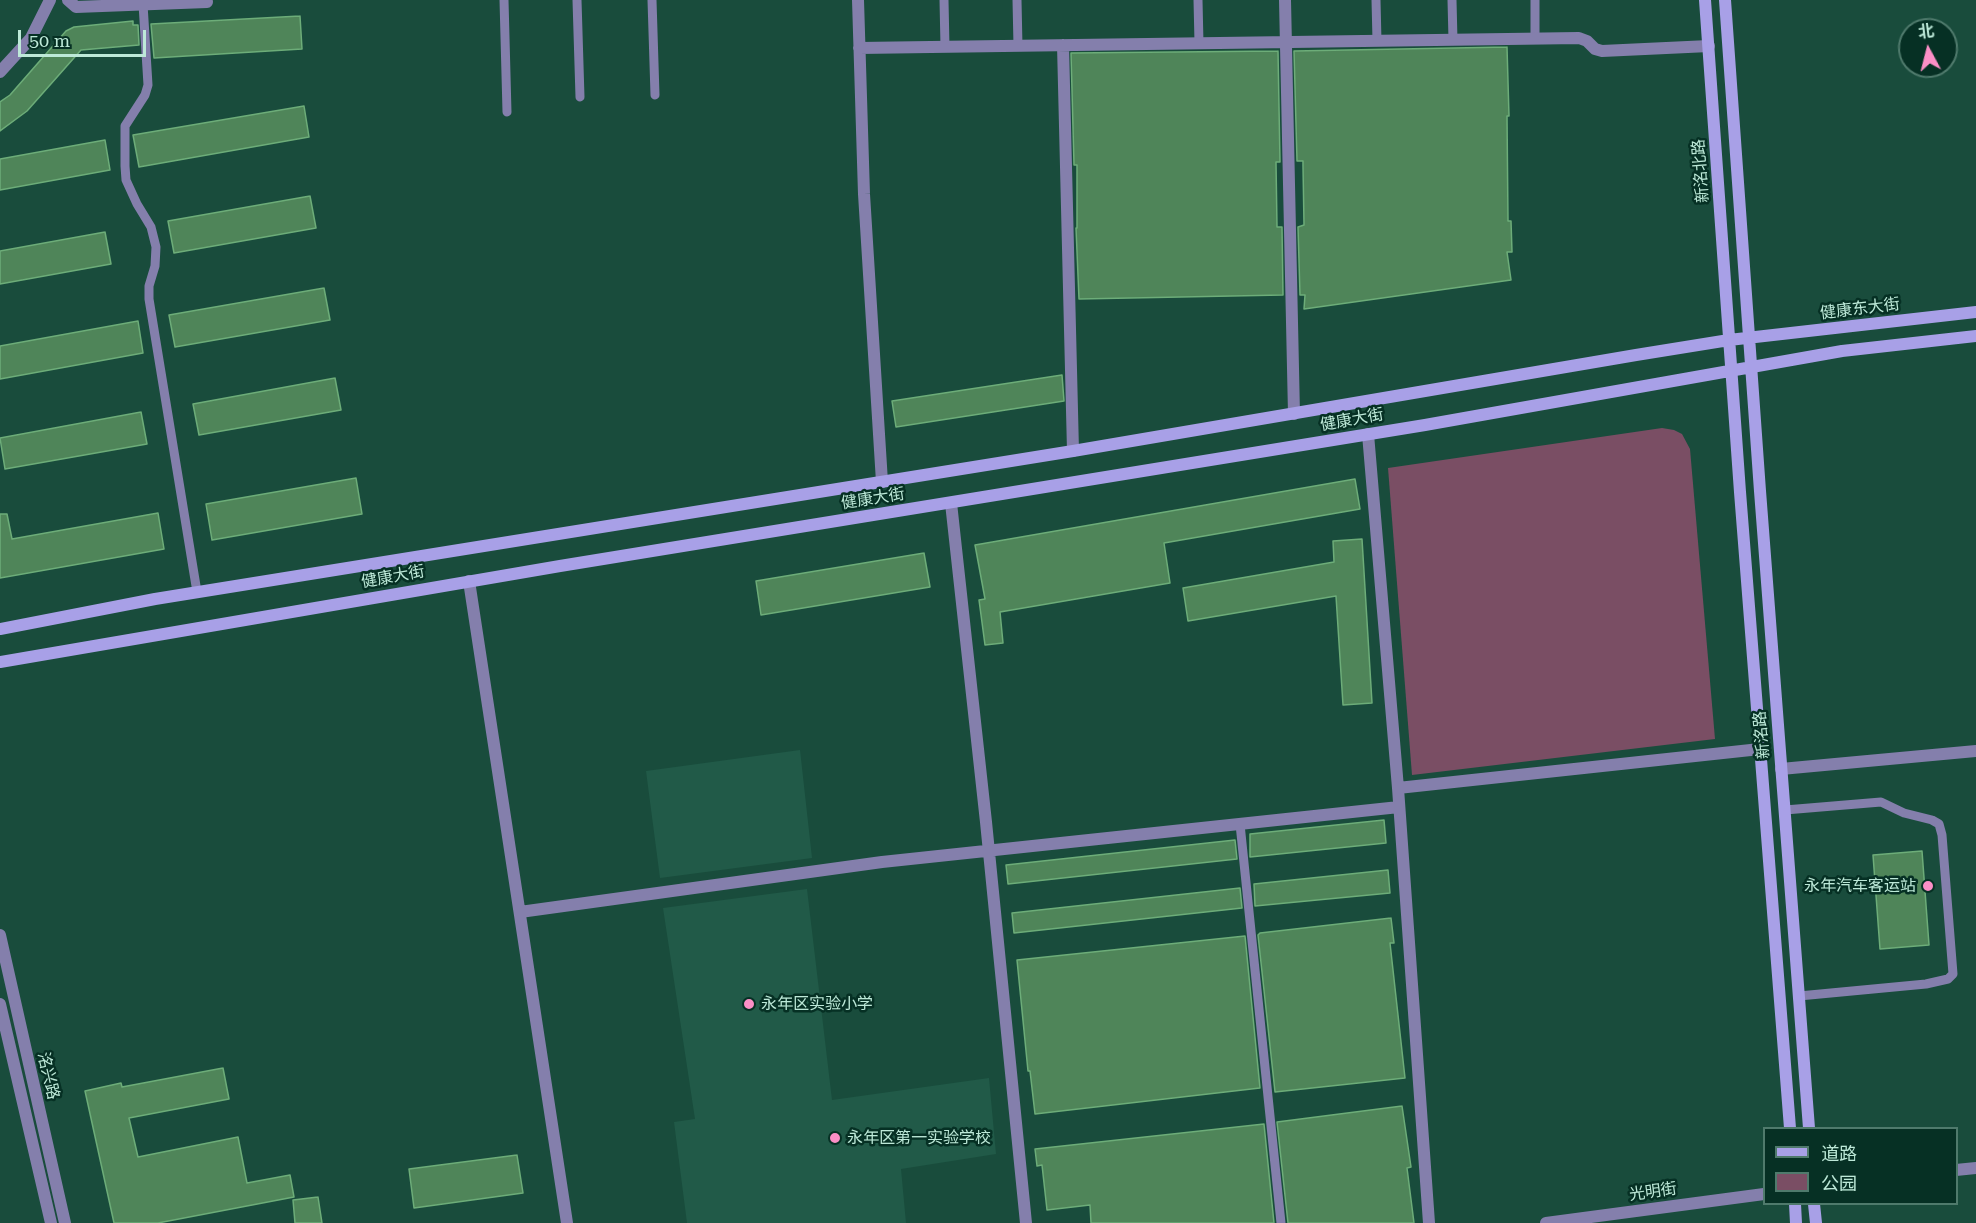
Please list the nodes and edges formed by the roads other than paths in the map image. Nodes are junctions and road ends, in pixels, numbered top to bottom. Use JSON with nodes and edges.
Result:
{"nodes":[{"id":1,"x":50,"y":0,"type":"edge"},
{"id":2,"x":68,"y":0,"type":"edge"},
{"id":3,"x":504,"y":0,"type":"edge"},
{"id":4,"x":577,"y":0,"type":"edge"},
{"id":5,"x":652,"y":0,"type":"edge"},
{"id":6,"x":858,"y":0,"type":"edge"},
{"id":7,"x":944,"y":0,"type":"edge"},
{"id":8,"x":1017,"y":0,"type":"edge"},
{"id":9,"x":1198,"y":0,"type":"edge"},
{"id":10,"x":1285,"y":0,"type":"edge"},
{"id":11,"x":1376,"y":0,"type":"edge"},
{"id":12,"x":1452,"y":0,"type":"edge"},
{"id":13,"x":1534,"y":0,"type":"edge"},
{"id":14,"x":1705,"y":0,"type":"edge"},
{"id":15,"x":1725,"y":0,"type":"edge"},
{"id":16,"x":207,"y":2,"type":"dead end"},
{"id":17,"x":143,"y":4,"type":"junction"},
{"id":18,"x":1535,"y":39,"type":"junction"},
{"id":19,"x":1453,"y":40,"type":"junction"},
{"id":20,"x":1377,"y":41,"type":"junction"},
{"id":21,"x":1286,"y":42,"type":"junction"},
{"id":22,"x":1199,"y":43,"type":"junction"},
{"id":23,"x":1063,"y":45,"type":"junction"},
{"id":24,"x":1018,"y":46,"type":"junction"},
{"id":25,"x":1708,"y":46,"type":"junction"},
{"id":26,"x":945,"y":47,"type":"junction"},
{"id":27,"x":859,"y":48,"type":"junction"},
{"id":28,"x":0,"y":72,"type":"edge"},
{"id":29,"x":655,"y":95,"type":"dead end"},
{"id":30,"x":580,"y":97,"type":"dead end"},
{"id":31,"x":507,"y":112,"type":"dead end"},
{"id":32,"x":1976,"y":312,"type":"edge"},
{"id":33,"x":1976,"y":336,"type":"edge"},
{"id":34,"x":1749,"y":338,"type":"junction"},
{"id":35,"x":1729,"y":340,"type":"junction"},
{"id":36,"x":1751,"y":368,"type":"junction"},
{"id":37,"x":1732,"y":371,"type":"junction"},
{"id":38,"x":1294,"y":414,"type":"junction"},
{"id":39,"x":1368,"y":434,"type":"junction"},
{"id":40,"x":1073,"y":451,"type":"junction"},
{"id":41,"x":882,"y":482,"type":"junction"},
{"id":42,"x":951,"y":503,"type":"junction"},
{"id":43,"x":469,"y":581,"type":"junction"},
{"id":44,"x":197,"y":592,"type":"junction"},
{"id":45,"x":0,"y":629,"type":"edge"},
{"id":46,"x":0,"y":662,"type":"edge"},
{"id":47,"x":1760,"y":749,"type":"junction"},
{"id":48,"x":1976,"y":751,"type":"edge"},
{"id":49,"x":1781,"y":769,"type":"junction"},
{"id":50,"x":1398,"y":788,"type":"junction"},
{"id":51,"x":1399,"y":807,"type":"junction"},
{"id":52,"x":1785,"y":810,"type":"junction"},
{"id":53,"x":1240,"y":824,"type":"junction"},
{"id":54,"x":989,"y":852,"type":"junction"},
{"id":55,"x":520,"y":912,"type":"junction"},
{"id":56,"x":0,"y":935,"type":"edge"},
{"id":57,"x":1799,"y":996,"type":"junction"},
{"id":58,"x":0,"y":1004,"type":"edge"},
{"id":59,"x":1790,"y":1127,"type":"edge"},
{"id":60,"x":1809,"y":1127,"type":"edge"},
{"id":61,"x":1976,"y":1168,"type":"edge"},
{"id":62,"x":1958,"y":1170,"type":"edge"},
{"id":63,"x":1763,"y":1194,"type":"edge"},
{"id":64,"x":1795,"y":1205,"type":"edge"},
{"id":65,"x":1814,"y":1205,"type":"edge"},
{"id":66,"x":1590,"y":1220,"type":"edge"},
{"id":67,"x":51,"y":1223,"type":"edge"},
{"id":68,"x":65,"y":1223,"type":"edge"},
{"id":69,"x":567,"y":1223,"type":"edge"},
{"id":70,"x":1026,"y":1223,"type":"edge"},
{"id":71,"x":1281,"y":1223,"type":"edge"},
{"id":72,"x":1428,"y":1223,"type":"edge"},
{"id":73,"x":1546,"y":1223,"type":"edge"},
{"id":74,"x":1796,"y":1223,"type":"edge"},
{"id":75,"x":1816,"y":1223,"type":"edge"}],
"edges":[{"from":1,"to":28,"type":"street"},
{"from":2,"to":17,"type":"street"},
{"from":3,"to":31,"type":"lane"},
{"from":4,"to":30,"type":"lane"},
{"from":5,"to":29,"type":"lane"},
{"from":6,"to":27,"type":"street"},
{"from":7,"to":26,"type":"lane"},
{"from":8,"to":24,"type":"lane"},
{"from":9,"to":22,"type":"lane"},
{"from":10,"to":21,"type":"street"},
{"from":11,"to":20,"type":"lane"},
{"from":12,"to":19,"type":"lane"},
{"from":13,"to":18,"type":"lane"},
{"from":14,"to":25,"type":"main road","name":"新洺北路"},
{"from":15,"to":34,"type":"main road"},
{"from":16,"to":17,"type":"street"},
{"from":17,"to":44,"type":"lane"},
{"from":18,"to":19,"type":"street"},
{"from":18,"to":25,"type":"street"},
{"from":19,"to":20,"type":"street"},
{"from":20,"to":21,"type":"street"},
{"from":21,"to":22,"type":"street"},
{"from":21,"to":38,"type":"street"},
{"from":22,"to":23,"type":"street"},
{"from":23,"to":24,"type":"street"},
{"from":23,"to":40,"type":"street"},
{"from":24,"to":26,"type":"street"},
{"from":25,"to":35,"type":"main road","name":"新洺北路"},
{"from":26,"to":27,"type":"street"},
{"from":27,"to":41,"type":"street"},
{"from":32,"to":34,"type":"main road","name":"健康东大街"},
{"from":33,"to":36,"type":"main road"},
{"from":34,"to":35,"type":"main road","name":"健康大街"},
{"from":34,"to":36,"type":"main road","name":"新洺路"},
{"from":35,"to":37,"type":"main road","name":"新洺路"},
{"from":35,"to":38,"type":"main road","name":"健康大街"},
{"from":36,"to":37,"type":"main road","name":"健康大街"},
{"from":36,"to":49,"type":"main road","name":"新洺路"},
{"from":37,"to":39,"type":"main road","name":"健康大街"},
{"from":37,"to":47,"type":"main road","name":"新洺路"},
{"from":38,"to":40,"type":"main road","name":"健康大街"},
{"from":39,"to":42,"type":"main road","name":"健康大街"},
{"from":39,"to":50,"type":"street"},
{"from":40,"to":41,"type":"main road","name":"健康大街"},
{"from":41,"to":44,"type":"main road","name":"健康大街"},
{"from":42,"to":43,"type":"main road","name":"健康大街"},
{"from":42,"to":54,"type":"street"},
{"from":43,"to":46,"type":"main road","name":"健康大街"},
{"from":43,"to":55,"type":"street"},
{"from":44,"to":45,"type":"main road","name":"健康大街"},
{"from":47,"to":50,"type":"street"},
{"from":47,"to":59,"type":"main road","name":"新洺路"},
{"from":48,"to":49,"type":"street"},
{"from":49,"to":52,"type":"main road","name":"新洺路"},
{"from":50,"to":51,"type":"street"},
{"from":51,"to":53,"type":"street"},
{"from":51,"to":72,"type":"street"},
{"from":52,"to":57,"type":"main road","name":"新洺路"},
{"from":52,"to":57,"type":"lane"},
{"from":53,"to":54,"type":"street"},
{"from":53,"to":71,"type":"lane"},
{"from":54,"to":55,"type":"street"},
{"from":54,"to":70,"type":"street"},
{"from":55,"to":69,"type":"street"},
{"from":56,"to":68,"type":"street","name":"洺兴路"},
{"from":57,"to":60,"type":"main road","name":"新洺路"},
{"from":58,"to":67,"type":"street","name":"洺兴路"},
{"from":61,"to":62,"type":"street"},
{"from":63,"to":66,"type":"street","name":"光明街"},
{"from":64,"to":74,"type":"main road"},
{"from":65,"to":75,"type":"main road"},
{"from":66,"to":73,"type":"street","name":"光明街"}]}
